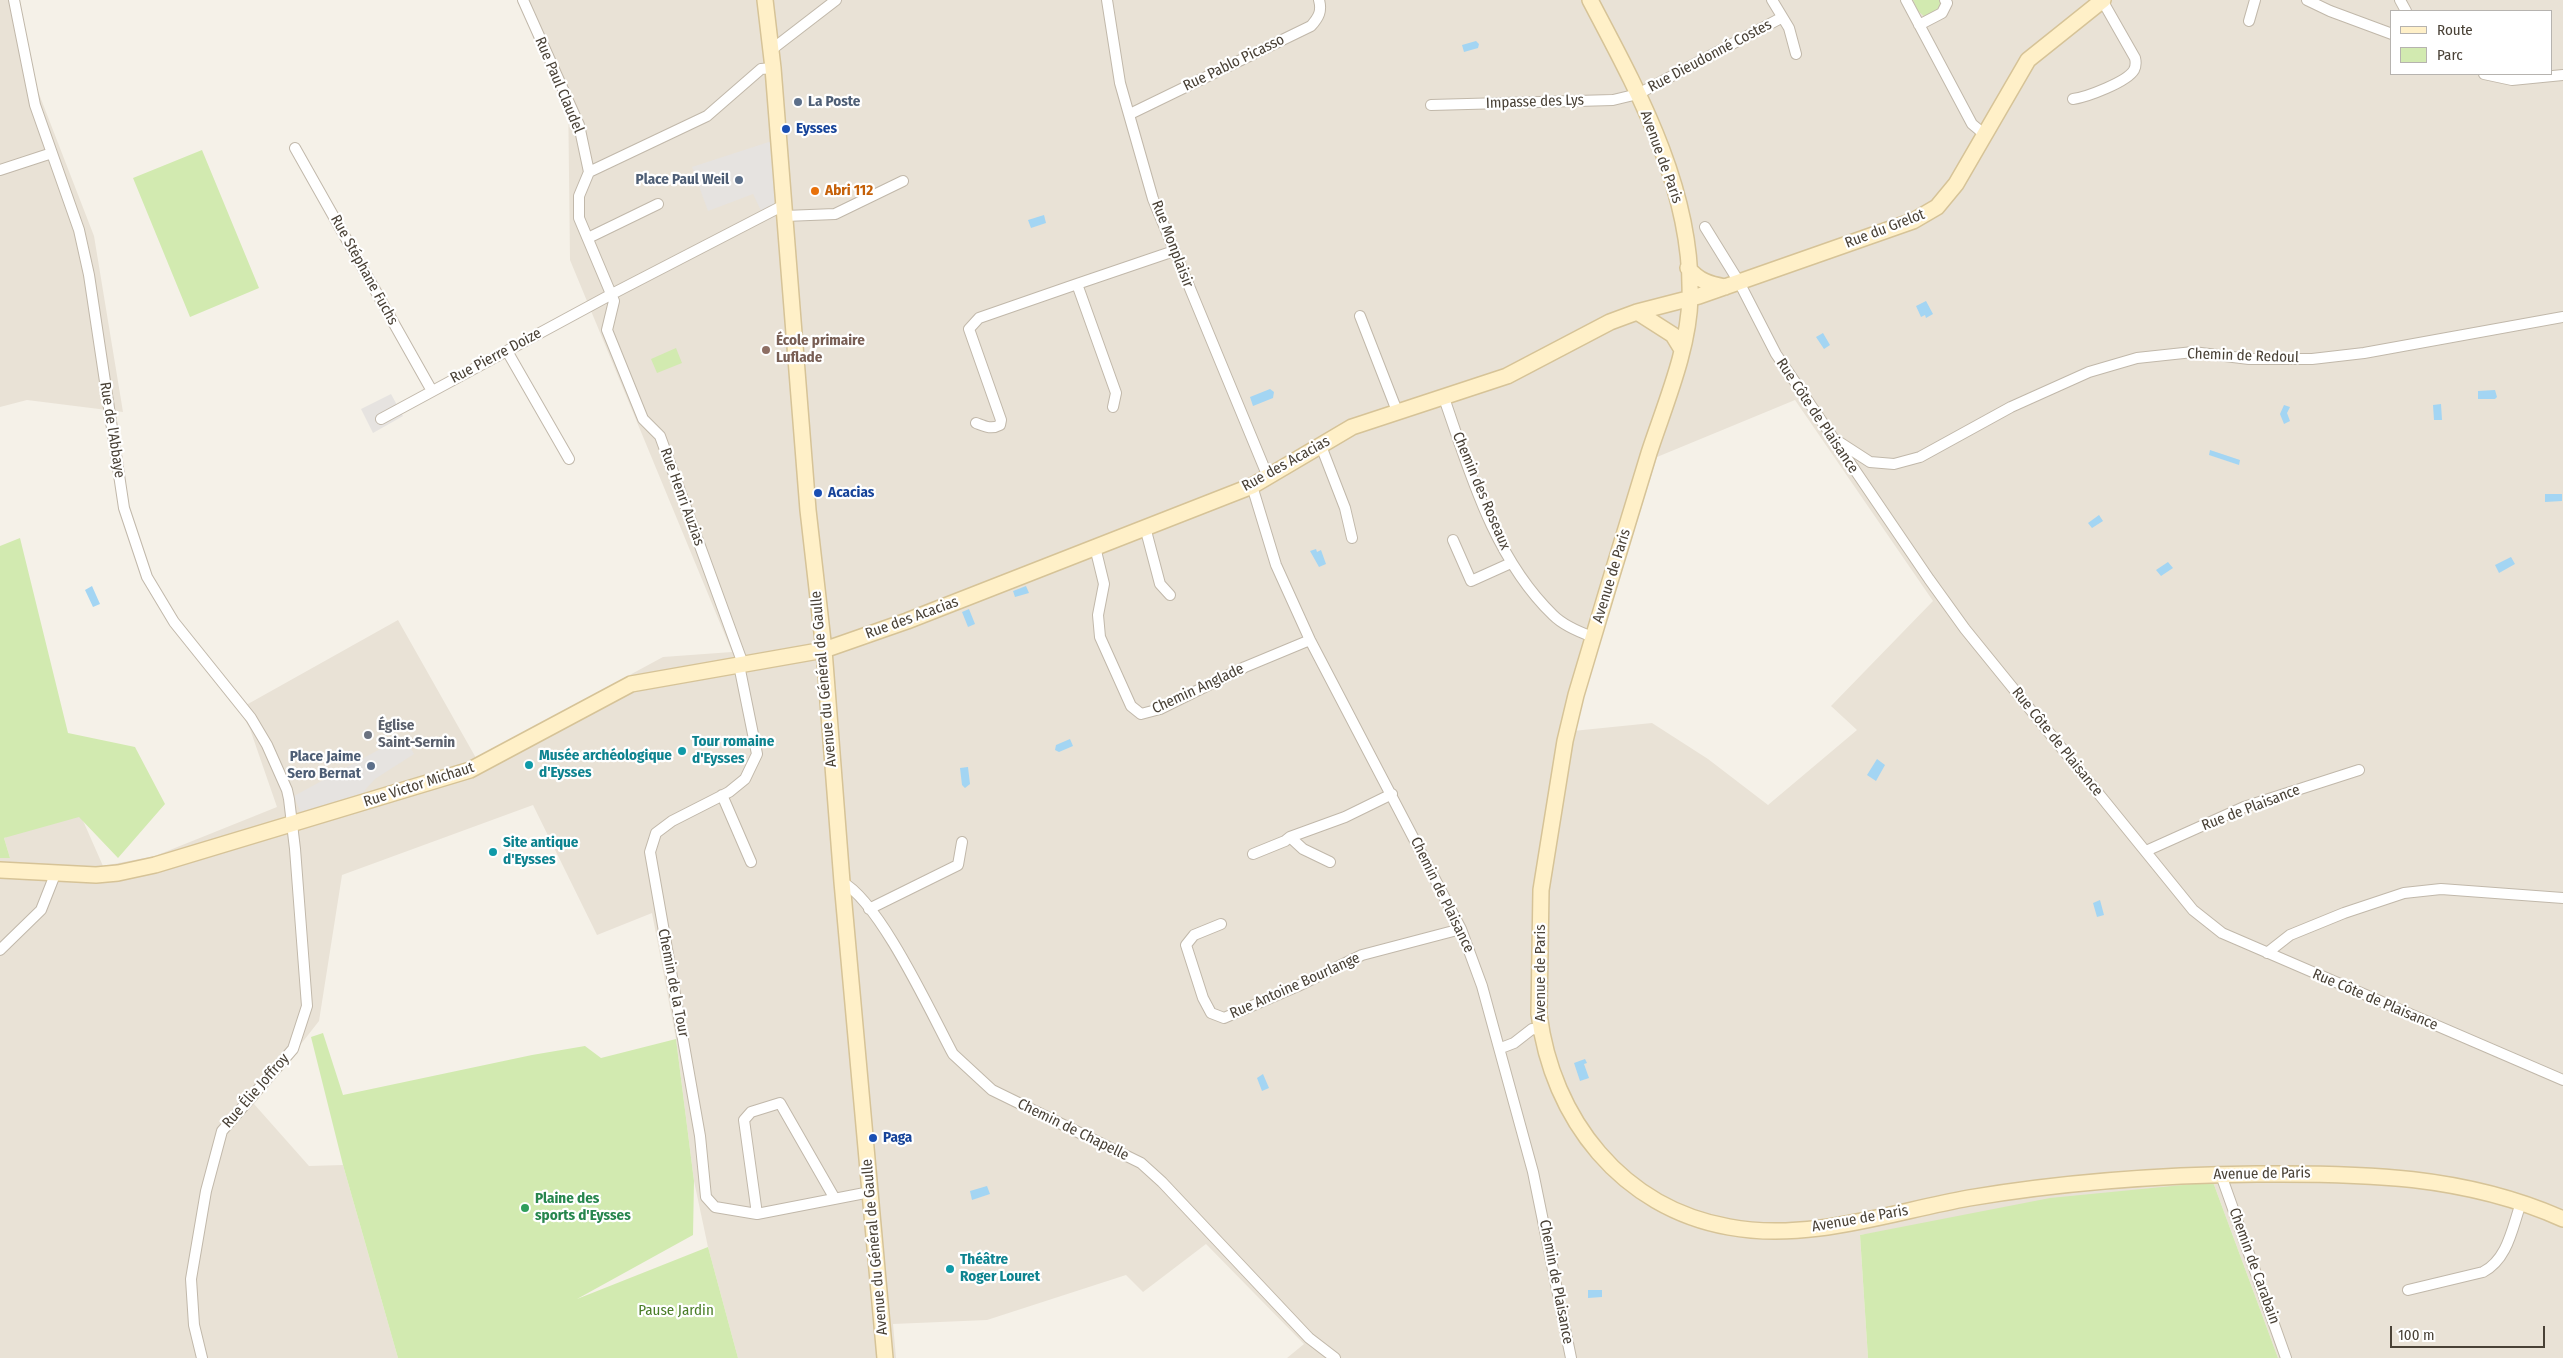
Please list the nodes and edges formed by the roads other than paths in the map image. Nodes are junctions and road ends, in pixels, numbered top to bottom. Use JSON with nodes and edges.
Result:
{"nodes":[{"id":1,"x":14,"y":0,"type":"edge"},
{"id":2,"x":523,"y":0,"type":"edge"},
{"id":3,"x":765,"y":0,"type":"edge"},
{"id":4,"x":836,"y":0,"type":"edge"},
{"id":5,"x":1107,"y":0,"type":"edge"},
{"id":6,"x":1319,"y":0,"type":"edge"},
{"id":7,"x":1590,"y":0,"type":"edge"},
{"id":8,"x":1772,"y":0,"type":"edge"},
{"id":9,"x":1906,"y":0,"type":"edge"},
{"id":10,"x":1945,"y":0,"type":"edge"},
{"id":11,"x":2102,"y":0,"type":"edge"},
{"id":12,"x":2255,"y":0,"type":"edge"},
{"id":13,"x":2307,"y":0,"type":"edge"},
{"id":14,"x":1782,"y":18,"type":"junction"},
{"id":15,"x":2249,"y":22,"type":"dead end"},
{"id":16,"x":1919,"y":25,"type":"junction"},
{"id":17,"x":2390,"y":33,"type":"edge"},
{"id":18,"x":770,"y":48,"type":"junction"},
{"id":19,"x":1796,"y":54,"type":"dead end"},
{"id":20,"x":773,"y":68,"type":"junction"},
{"id":21,"x":2489,"y":75,"type":"edge"},
{"id":22,"x":2563,"y":75,"type":"edge"},
{"id":23,"x":1638,"y":94,"type":"junction"},
{"id":24,"x":2073,"y":99,"type":"dead end"},
{"id":25,"x":1431,"y":105,"type":"dead end"},
{"id":26,"x":1130,"y":114,"type":"junction"},
{"id":27,"x":1984,"y":134,"type":"junction"},
{"id":28,"x":295,"y":148,"type":"dead end"},
{"id":29,"x":52,"y":153,"type":"junction"},
{"id":30,"x":0,"y":170,"type":"edge"},
{"id":31,"x":589,"y":172,"type":"junction"},
{"id":32,"x":903,"y":181,"type":"dead end"},
{"id":33,"x":658,"y":204,"type":"dead end"},
{"id":34,"x":784,"y":210,"type":"junction"},
{"id":35,"x":1704,"y":227,"type":"dead end"},
{"id":36,"x":588,"y":238,"type":"junction"},
{"id":37,"x":1174,"y":251,"type":"junction"},
{"id":38,"x":1688,"y":268,"type":"junction"},
{"id":39,"x":1077,"y":284,"type":"junction"},
{"id":40,"x":1732,"y":284,"type":"junction"},
{"id":41,"x":612,"y":294,"type":"junction"},
{"id":42,"x":1690,"y":298,"type":"junction"},
{"id":43,"x":1638,"y":312,"type":"junction"},
{"id":44,"x":1360,"y":316,"type":"dead end"},
{"id":45,"x":2563,"y":317,"type":"edge"},
{"id":46,"x":1682,"y":348,"type":"junction"},
{"id":47,"x":507,"y":351,"type":"junction"},
{"id":48,"x":432,"y":391,"type":"junction"},
{"id":49,"x":1444,"y":398,"type":"junction"},
{"id":50,"x":1113,"y":407,"type":"dead end"},
{"id":51,"x":1397,"y":411,"type":"junction"},
{"id":52,"x":381,"y":419,"type":"dead end"},
{"id":53,"x":976,"y":423,"type":"dead end"},
{"id":54,"x":1831,"y":437,"type":"junction"},
{"id":55,"x":1321,"y":446,"type":"junction"},
{"id":56,"x":569,"y":460,"type":"dead end"},
{"id":57,"x":1268,"y":478,"type":"junction"},
{"id":58,"x":1252,"y":486,"type":"junction"},
{"id":59,"x":1145,"y":527,"type":"junction"},
{"id":60,"x":1352,"y":538,"type":"dead end"},
{"id":61,"x":1453,"y":540,"type":"dead end"},
{"id":62,"x":1095,"y":547,"type":"junction"},
{"id":63,"x":1511,"y":563,"type":"junction"},
{"id":64,"x":1170,"y":595,"type":"dead end"},
{"id":65,"x":1593,"y":637,"type":"junction"},
{"id":66,"x":1310,"y":640,"type":"junction"},
{"id":67,"x":824,"y":650,"type":"junction"},
{"id":68,"x":741,"y":665,"type":"junction"},
{"id":69,"x":2359,"y":770,"type":"dead end"},
{"id":70,"x":1392,"y":794,"type":"junction"},
{"id":71,"x":722,"y":795,"type":"junction"},
{"id":72,"x":292,"y":824,"type":"junction"},
{"id":73,"x":1290,"y":837,"type":"junction"},
{"id":74,"x":962,"y":842,"type":"dead end"},
{"id":75,"x":2146,"y":851,"type":"junction"},
{"id":76,"x":1254,"y":854,"type":"dead end"},
{"id":77,"x":751,"y":862,"type":"dead end"},
{"id":78,"x":1330,"y":862,"type":"dead end"},
{"id":79,"x":0,"y":870,"type":"edge"},
{"id":80,"x":56,"y":872,"type":"junction"},
{"id":81,"x":842,"y":882,"type":"junction"},
{"id":82,"x":2563,"y":898,"type":"edge"},
{"id":83,"x":869,"y":909,"type":"junction"},
{"id":84,"x":1221,"y":924,"type":"dead end"},
{"id":85,"x":1461,"y":929,"type":"junction"},
{"id":86,"x":0,"y":950,"type":"edge"},
{"id":87,"x":2267,"y":954,"type":"junction"},
{"id":88,"x":1541,"y":1030,"type":"junction"},
{"id":89,"x":1501,"y":1048,"type":"junction"},
{"id":90,"x":2563,"y":1080,"type":"edge"},
{"id":91,"x":2221,"y":1175,"type":"junction"},
{"id":92,"x":870,"y":1192,"type":"junction"},
{"id":93,"x":834,"y":1200,"type":"junction"},
{"id":94,"x":2521,"y":1203,"type":"junction"},
{"id":95,"x":758,"y":1214,"type":"junction"},
{"id":96,"x":2563,"y":1218,"type":"edge"},
{"id":97,"x":2408,"y":1290,"type":"dead end"},
{"id":98,"x":202,"y":1358,"type":"edge"},
{"id":99,"x":885,"y":1358,"type":"edge"},
{"id":100,"x":1335,"y":1358,"type":"edge"},
{"id":101,"x":1571,"y":1358,"type":"edge"},
{"id":102,"x":2286,"y":1358,"type":"edge"}],
"edges":[{"from":1,"to":29,"type":"street","name":"Rue de l'Abbaye"},
{"from":2,"to":31,"type":"street","name":"Rue Paul Claudel"},
{"from":3,"to":18,"type":"main road","name":"Avenue du Général de Gaulle"},
{"from":4,"to":18,"type":"street"},
{"from":5,"to":26,"type":"street","name":"Rue Monplaisir"},
{"from":6,"to":26,"type":"street","name":"Rue Pablo Picasso"},
{"from":7,"to":23,"type":"main road","name":"Avenue de Paris"},
{"from":8,"to":14,"type":"street","name":"Rue Dieudonné Costes"},
{"from":9,"to":16,"type":"street"},
{"from":10,"to":16,"type":"street"},
{"from":11,"to":24,"type":"street"},
{"from":11,"to":27,"type":"main road","name":"Rue du Grelot"},
{"from":12,"to":15,"type":"street"},
{"from":13,"to":17,"type":"street"},
{"from":14,"to":19,"type":"street","name":"Rue Dieudonné Costes"},
{"from":14,"to":23,"type":"street","name":"Rue Dieudonné Costes"},
{"from":16,"to":27,"type":"street"},
{"from":18,"to":20,"type":"main road","name":"Avenue du Général de Gaulle"},
{"from":20,"to":31,"type":"street"},
{"from":20,"to":34,"type":"main road","name":"Avenue du Général de Gaulle"},
{"from":21,"to":22,"type":"street"},
{"from":23,"to":25,"type":"street","name":"Impasse des Lys"},
{"from":23,"to":38,"type":"main road","name":"Avenue de Paris"},
{"from":26,"to":37,"type":"street","name":"Rue Monplaisir"},
{"from":27,"to":40,"type":"main road","name":"Rue du Grelot"},
{"from":28,"to":48,"type":"street","name":"Rue Stéphane Fuchs"},
{"from":29,"to":30,"type":"street"},
{"from":29,"to":72,"type":"street","name":"Rue de l'Abbaye"},
{"from":31,"to":36,"type":"street","name":"Rue Henri Auzias"},
{"from":32,"to":34,"type":"street"},
{"from":33,"to":36,"type":"street"},
{"from":34,"to":41,"type":"street","name":"Rue Pierre Doize"},
{"from":34,"to":67,"type":"main road","name":"Avenue du Général de Gaulle"},
{"from":35,"to":40,"type":"street","name":"Rue Côte de Plaisance"},
{"from":36,"to":41,"type":"street","name":"Rue Henri Auzias"},
{"from":37,"to":39,"type":"street"},
{"from":37,"to":57,"type":"street","name":"Rue Monplaisir"},
{"from":38,"to":40,"type":"main road"},
{"from":38,"to":42,"type":"main road","name":"Avenue de Paris"},
{"from":39,"to":50,"type":"street"},
{"from":39,"to":53,"type":"street"},
{"from":40,"to":42,"type":"main road","name":"Rue du Grelot"},
{"from":40,"to":54,"type":"street","name":"Rue Côte de Plaisance"},
{"from":41,"to":47,"type":"street","name":"Rue Pierre Doize"},
{"from":41,"to":68,"type":"street","name":"Rue Henri Auzias"},
{"from":42,"to":43,"type":"main road","name":"Rue des Acacias"},
{"from":42,"to":46,"type":"main road","name":"Avenue de Paris"},
{"from":43,"to":46,"type":"main road"},
{"from":43,"to":49,"type":"main road","name":"Rue des Acacias"},
{"from":44,"to":51,"type":"street"},
{"from":45,"to":54,"type":"street","name":"Chemin de Redoul"},
{"from":46,"to":65,"type":"main road","name":"Avenue de Paris"},
{"from":47,"to":48,"type":"street","name":"Rue Pierre Doize"},
{"from":47,"to":56,"type":"street"},
{"from":48,"to":52,"type":"street","name":"Rue Pierre Doize"},
{"from":49,"to":51,"type":"main road","name":"Rue des Acacias"},
{"from":49,"to":63,"type":"street","name":"Chemin des Roseaux"},
{"from":51,"to":55,"type":"main road","name":"Rue des Acacias"},
{"from":54,"to":75,"type":"street","name":"Rue Côte de Plaisance"},
{"from":55,"to":57,"type":"main road","name":"Rue des Acacias"},
{"from":55,"to":60,"type":"street"},
{"from":57,"to":58,"type":"main road","name":"Rue des Acacias"},
{"from":58,"to":59,"type":"main road","name":"Rue des Acacias"},
{"from":58,"to":66,"type":"street","name":"Chemin de Plaisance"},
{"from":59,"to":62,"type":"main road","name":"Rue des Acacias"},
{"from":59,"to":64,"type":"street"},
{"from":61,"to":63,"type":"street"},
{"from":62,"to":66,"type":"street","name":"Chemin Anglade"},
{"from":62,"to":67,"type":"main road","name":"Rue des Acacias"},
{"from":63,"to":65,"type":"street","name":"Chemin des Roseaux"},
{"from":65,"to":88,"type":"main road","name":"Avenue de Paris"},
{"from":66,"to":70,"type":"street","name":"Chemin de Plaisance"},
{"from":67,"to":68,"type":"main road","name":"Rue Victor Michaut"},
{"from":67,"to":81,"type":"main road","name":"Avenue du Général de Gaulle"},
{"from":68,"to":71,"type":"street","name":"Chemin de la Tour"},
{"from":68,"to":72,"type":"main road","name":"Rue Victor Michaut"},
{"from":69,"to":75,"type":"street","name":"Rue de Plaisance"},
{"from":70,"to":73,"type":"street"},
{"from":70,"to":85,"type":"street","name":"Chemin de Plaisance"},
{"from":71,"to":77,"type":"street"},
{"from":71,"to":95,"type":"street","name":"Chemin de la Tour"},
{"from":72,"to":80,"type":"main road","name":"Rue Victor Michaut"},
{"from":72,"to":98,"type":"street","name":"Rue Élie Joffroy"},
{"from":73,"to":76,"type":"street"},
{"from":73,"to":78,"type":"street"},
{"from":74,"to":83,"type":"street"},
{"from":75,"to":87,"type":"street","name":"Rue Côte de Plaisance"},
{"from":79,"to":80,"type":"main road","name":"Rue Victor Michaut"},
{"from":80,"to":86,"type":"street"},
{"from":81,"to":83,"type":"street","name":"Chemin de Chapelle"},
{"from":81,"to":92,"type":"main road","name":"Avenue du Général de Gaulle"},
{"from":82,"to":87,"type":"street"},
{"from":83,"to":100,"type":"street","name":"Chemin de Chapelle"},
{"from":84,"to":85,"type":"street","name":"Rue Antoine Bourlange"},
{"from":85,"to":89,"type":"street","name":"Chemin de Plaisance"},
{"from":87,"to":90,"type":"street","name":"Rue Côte de Plaisance"},
{"from":88,"to":89,"type":"street"},
{"from":88,"to":91,"type":"main road","name":"Avenue de Paris"},
{"from":89,"to":101,"type":"street","name":"Chemin de Plaisance"},
{"from":91,"to":94,"type":"main road","name":"Avenue de Paris"},
{"from":91,"to":102,"type":"street","name":"Chemin de Carabain"},
{"from":92,"to":93,"type":"street"},
{"from":92,"to":99,"type":"main road","name":"Avenue du Général de Gaulle"},
{"from":93,"to":95,"type":"street"},
{"from":93,"to":95,"type":"street"},
{"from":94,"to":96,"type":"main road","name":"Avenue de Paris"},
{"from":94,"to":97,"type":"street"}]}
